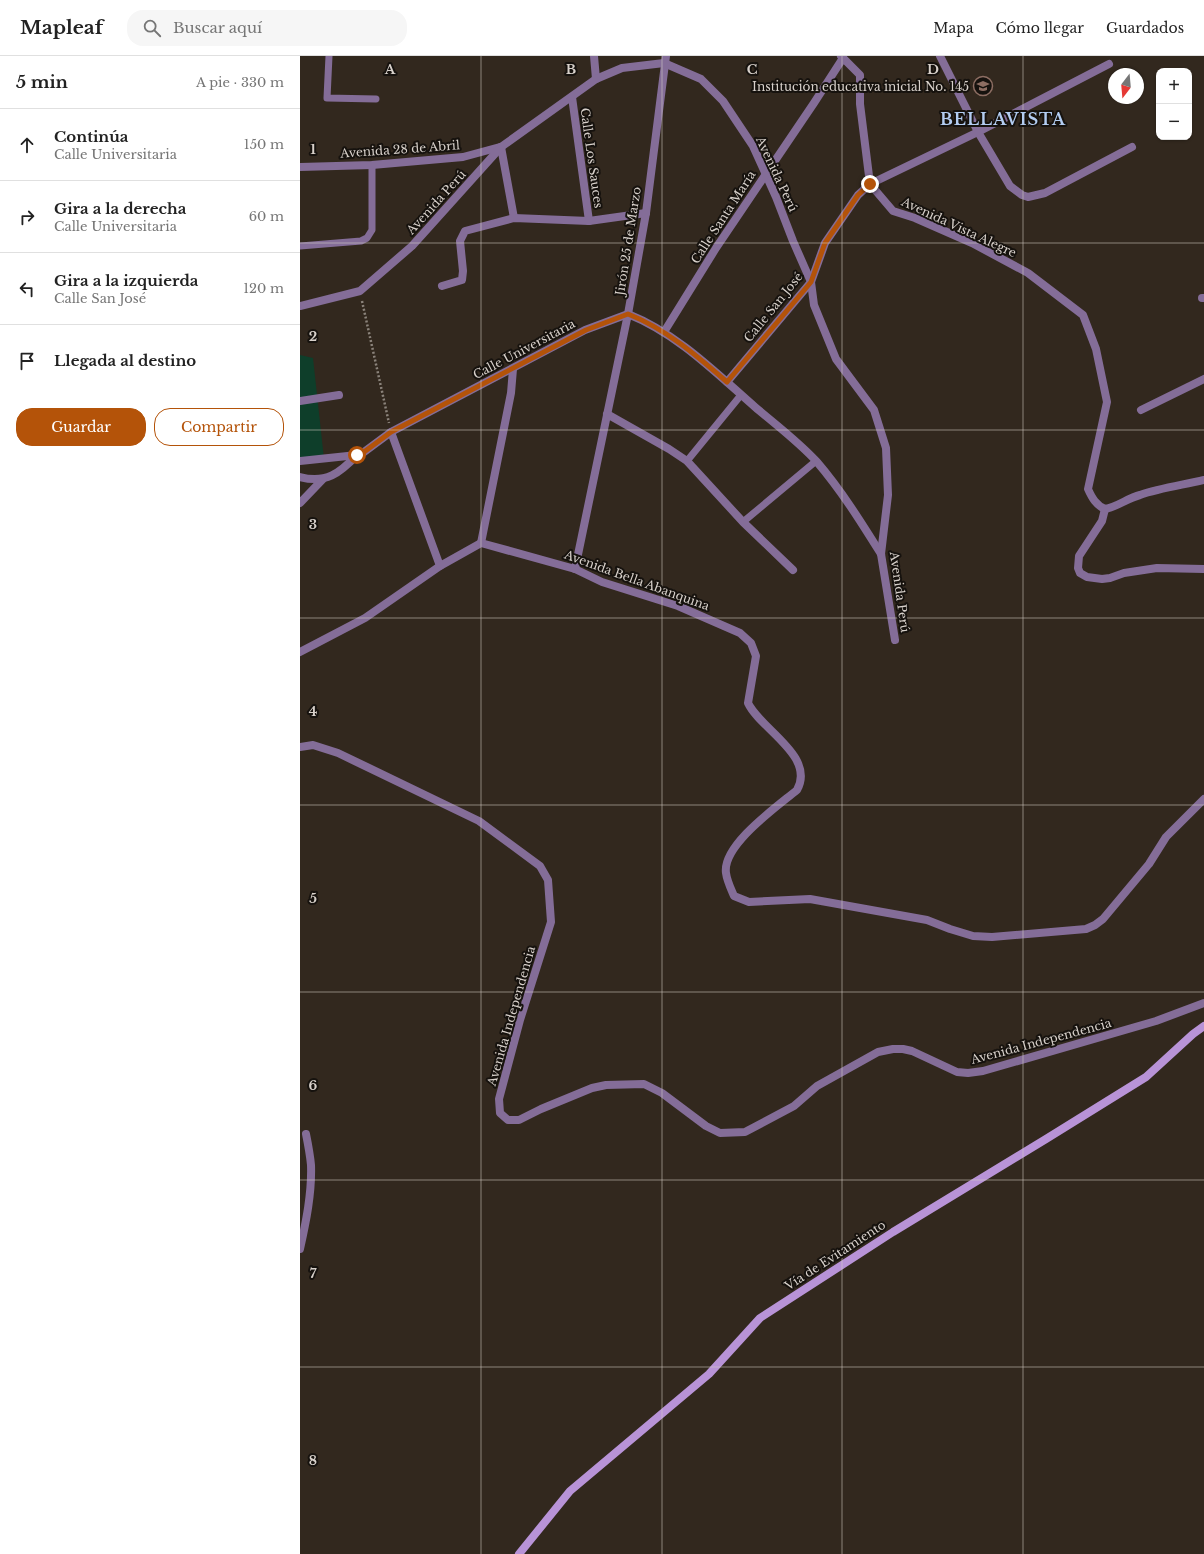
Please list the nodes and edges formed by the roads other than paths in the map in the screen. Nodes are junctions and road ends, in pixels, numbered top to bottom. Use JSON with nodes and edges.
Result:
{"nodes":[{"id":1,"x":329,"y":56,"type":"edge"},
{"id":2,"x":594,"y":56,"type":"edge"},
{"id":3,"x":940,"y":56,"type":"edge"},
{"id":4,"x":842,"y":57,"type":"edge"},
{"id":5,"x":665,"y":60,"type":"edge"},
{"id":6,"x":1109,"y":64,"type":"dead end"},
{"id":7,"x":596,"y":79,"type":"junction"},
{"id":8,"x":572,"y":97,"type":"junction"},
{"id":9,"x":376,"y":99,"type":"dead end"},
{"id":10,"x":978,"y":132,"type":"junction"},
{"id":11,"x":501,"y":147,"type":"junction"},
{"id":12,"x":1132,"y":147,"type":"dead end"},
{"id":13,"x":372,"y":165,"type":"junction"},
{"id":14,"x":300,"y":167,"type":"edge"},
{"id":15,"x":766,"y":174,"type":"junction"},
{"id":16,"x":870,"y":184,"type":"junction"},
{"id":17,"x":646,"y":213,"type":"junction"},
{"id":18,"x":514,"y":218,"type":"junction"},
{"id":19,"x":589,"y":221,"type":"junction"},
{"id":20,"x":300,"y":246,"type":"edge"},
{"id":21,"x":811,"y":282,"type":"junction"},
{"id":22,"x":442,"y":286,"type":"dead end"},
{"id":23,"x":300,"y":306,"type":"edge"},
{"id":24,"x":628,"y":314,"type":"junction"},
{"id":25,"x":664,"y":332,"type":"junction"},
{"id":26,"x":513,"y":369,"type":"junction"},
{"id":27,"x":1204,"y":379,"type":"edge"},
{"id":28,"x":727,"y":382,"type":"junction"},
{"id":29,"x":339,"y":395,"type":"dead end"},
{"id":30,"x":741,"y":395,"type":"junction"},
{"id":31,"x":300,"y":401,"type":"edge"},
{"id":32,"x":1141,"y":410,"type":"dead end"},
{"id":33,"x":607,"y":414,"type":"junction"},
{"id":34,"x":391,"y":432,"type":"junction"},
{"id":35,"x":357,"y":455,"type":"junction"},
{"id":36,"x":300,"y":461,"type":"edge"},
{"id":37,"x":687,"y":461,"type":"junction"},
{"id":38,"x":816,"y":461,"type":"junction"},
{"id":39,"x":300,"y":477,"type":"edge"},
{"id":40,"x":322,"y":479,"type":"junction"},
{"id":41,"x":1204,"y":480,"type":"edge"},
{"id":42,"x":300,"y":503,"type":"edge"},
{"id":43,"x":1105,"y":509,"type":"junction"},
{"id":44,"x":743,"y":522,"type":"junction"},
{"id":45,"x":481,"y":543,"type":"junction"},
{"id":46,"x":881,"y":554,"type":"junction"},
{"id":47,"x":440,"y":566,"type":"junction"},
{"id":48,"x":575,"y":569,"type":"junction"},
{"id":49,"x":1204,"y":569,"type":"edge"},
{"id":50,"x":793,"y":570,"type":"dead end"},
{"id":51,"x":895,"y":640,"type":"dead end"},
{"id":52,"x":300,"y":652,"type":"edge"},
{"id":53,"x":300,"y":747,"type":"edge"},
{"id":54,"x":1204,"y":799,"type":"edge"},
{"id":55,"x":1204,"y":1003,"type":"edge"},
{"id":56,"x":1204,"y":1026,"type":"edge"},
{"id":57,"x":306,"y":1134,"type":"dead end"},
{"id":58,"x":300,"y":1249,"type":"edge"},
{"id":59,"x":519,"y":1554,"type":"edge"}],
"edges":[{"from":1,"to":9,"type":"lane"},
{"from":2,"to":7,"type":"street"},
{"from":3,"to":10,"type":"street"},
{"from":4,"to":15,"type":"street","name":"Calle Santa María"},
{"from":4,"to":16,"type":"street"},
{"from":5,"to":7,"type":"street","name":"Avenida Perú"},
{"from":5,"to":15,"type":"street","name":"Avenida Perú"},
{"from":5,"to":17,"type":"street","name":"Jirón 25 de Marzo"},
{"from":6,"to":10,"type":"street","name":"Calle San José"},
{"from":7,"to":8,"type":"street","name":"Avenida Perú"},
{"from":8,"to":11,"type":"street","name":"Avenida Perú"},
{"from":8,"to":19,"type":"street","name":"Calle Los Sauces"},
{"from":10,"to":12,"type":"street"},
{"from":10,"to":16,"type":"street","name":"Calle San José"},
{"from":11,"to":13,"type":"street","name":"Avenida 28 de Abril"},
{"from":11,"to":18,"type":"street"},
{"from":11,"to":23,"type":"street","name":"Avenida Perú"},
{"from":13,"to":14,"type":"street","name":"Avenida 28 de Abril"},
{"from":13,"to":20,"type":"lane"},
{"from":15,"to":21,"type":"street","name":"Avenida Perú"},
{"from":15,"to":25,"type":"street","name":"Calle Santa María"},
{"from":16,"to":21,"type":"street","name":"Calle San José"},
{"from":16,"to":43,"type":"street","name":"Avenida Vista Alegre"},
{"from":17,"to":19,"type":"street"},
{"from":17,"to":24,"type":"street","name":"Jirón 25 de Marzo"},
{"from":18,"to":19,"type":"street"},
{"from":18,"to":22,"type":"street"},
{"from":21,"to":28,"type":"street","name":"Calle San José"},
{"from":21,"to":46,"type":"street","name":"Avenida Perú"},
{"from":24,"to":25,"type":"street"},
{"from":24,"to":26,"type":"street","name":"Calle Universitaria"},
{"from":24,"to":33,"type":"street","name":"Jirón 25 de Marzo"},
{"from":25,"to":28,"type":"street"},
{"from":26,"to":34,"type":"street","name":"Calle Universitaria"},
{"from":26,"to":45,"type":"street"},
{"from":27,"to":32,"type":"street"},
{"from":28,"to":30,"type":"street"},
{"from":29,"to":31,"type":"street"},
{"from":30,"to":37,"type":"lane"},
{"from":30,"to":38,"type":"street"},
{"from":33,"to":37,"type":"street"},
{"from":33,"to":48,"type":"street","name":"Jirón 25 de Marzo"},
{"from":34,"to":35,"type":"street","name":"Calle Universitaria"},
{"from":34,"to":47,"type":"street"},
{"from":35,"to":36,"type":"street","name":"Calle Universitaria"},
{"from":35,"to":40,"type":"street","name":"Calle Universitaria"},
{"from":37,"to":44,"type":"street"},
{"from":38,"to":44,"type":"lane"},
{"from":38,"to":46,"type":"street"},
{"from":39,"to":40,"type":"street","name":"Calle Universitaria"},
{"from":40,"to":42,"type":"street","name":"Calle Universitaria"},
{"from":41,"to":43,"type":"street"},
{"from":43,"to":49,"type":"street"},
{"from":44,"to":50,"type":"street"},
{"from":45,"to":47,"type":"street"},
{"from":45,"to":48,"type":"street","name":"Avenida Bella Abanquina"},
{"from":46,"to":51,"type":"street","name":"Avenida Perú"},
{"from":47,"to":52,"type":"street"},
{"from":48,"to":54,"type":"street","name":"Avenida Bella Abanquina"},
{"from":53,"to":55,"type":"street","name":"Avenida Independencia"},
{"from":56,"to":59,"type":"main road","name":"Vía de Evitamiento"},
{"from":57,"to":58,"type":"street"}]}
